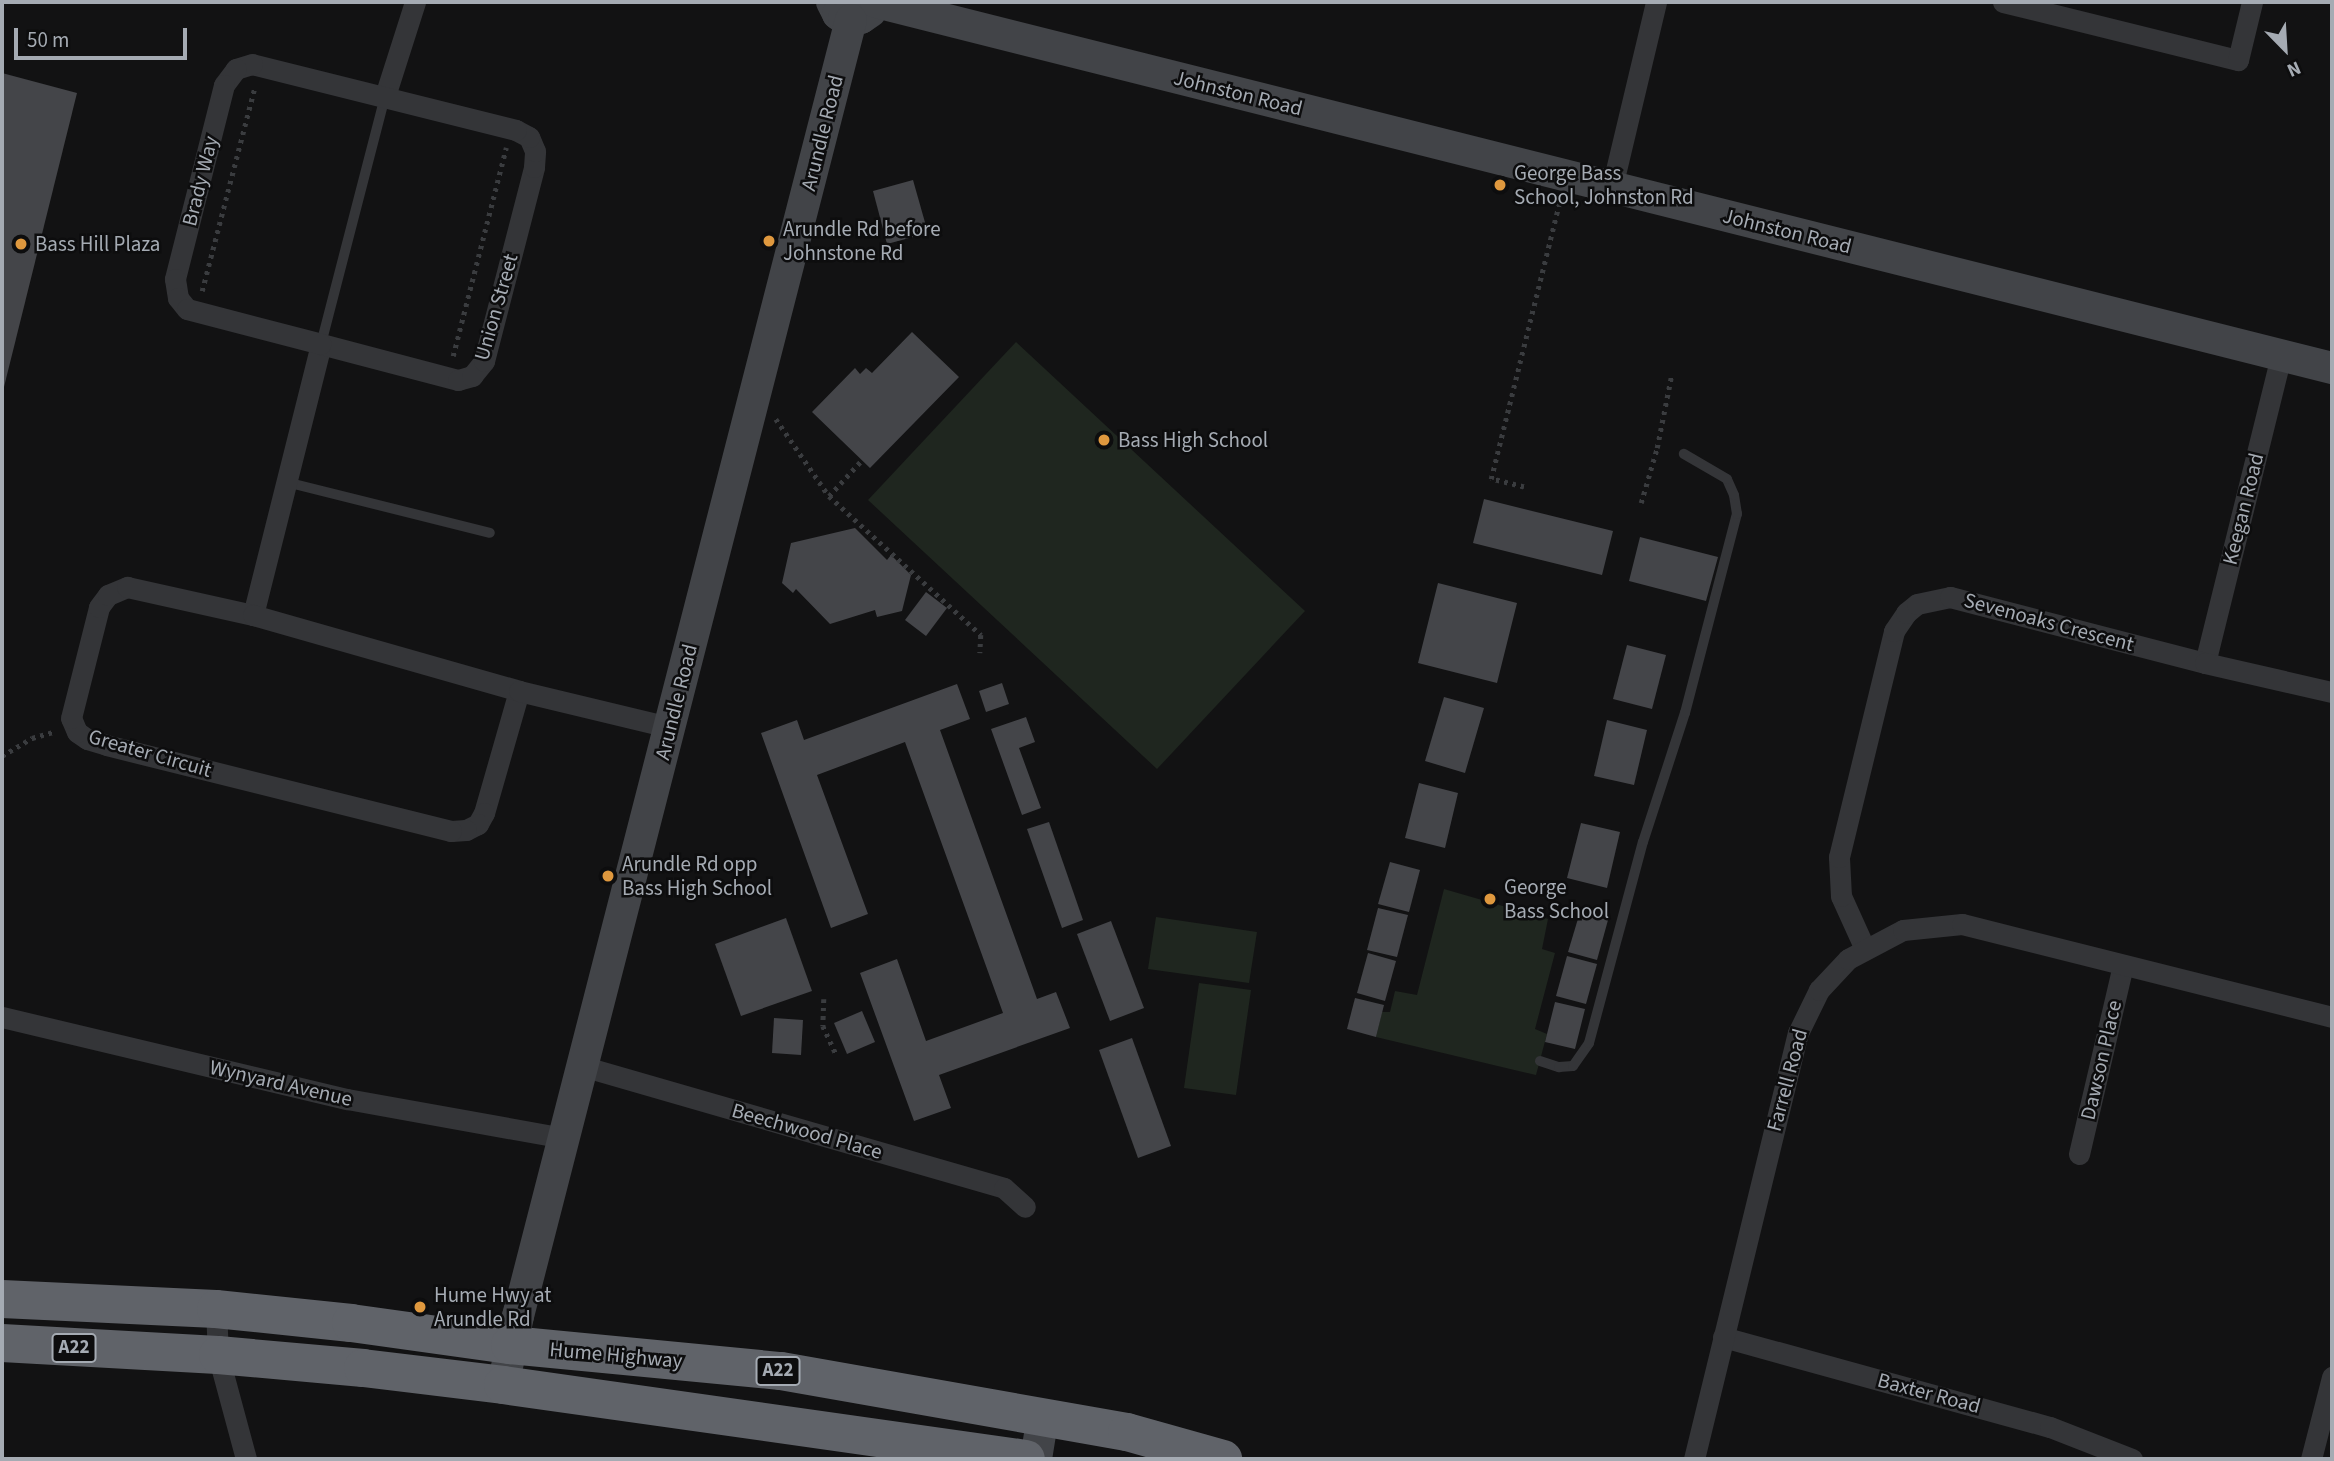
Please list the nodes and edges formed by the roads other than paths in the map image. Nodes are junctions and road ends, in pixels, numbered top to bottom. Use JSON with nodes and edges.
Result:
{"nodes":[{"id":1,"x":415,"y":2,"type":"edge"},
{"id":2,"x":1657,"y":2,"type":"edge"},
{"id":3,"x":2003,"y":2,"type":"edge"},
{"id":4,"x":2252,"y":2,"type":"edge"},
{"id":5,"x":859,"y":6,"type":"edge"},
{"id":6,"x":385,"y":96,"type":"junction"},
{"id":7,"x":1612,"y":187,"type":"junction"},
{"id":8,"x":321,"y":344,"type":"junction"},
{"id":9,"x":2281,"y":355,"type":"junction"},
{"id":10,"x":2332,"y":368,"type":"edge"},
{"id":11,"x":1684,"y":454,"type":"dead end"},
{"id":12,"x":286,"y":482,"type":"junction"},
{"id":13,"x":489,"y":533,"type":"dead end"},
{"id":14,"x":253,"y":615,"type":"junction"},
{"id":15,"x":2205,"y":663,"type":"junction"},
{"id":16,"x":519,"y":691,"type":"junction"},
{"id":17,"x":2332,"y":692,"type":"edge"},
{"id":18,"x":669,"y":727,"type":"junction"},
{"id":19,"x":1865,"y":949,"type":"junction"},
{"id":20,"x":2123,"y":965,"type":"junction"},
{"id":21,"x":2,"y":1017,"type":"edge"},
{"id":22,"x":2332,"y":1017,"type":"edge"},
{"id":23,"x":1540,"y":1061,"type":"dead end"},
{"id":24,"x":582,"y":1066,"type":"junction"},
{"id":25,"x":563,"y":1138,"type":"junction"},
{"id":26,"x":2079,"y":1154,"type":"dead end"},
{"id":27,"x":1026,"y":1207,"type":"dead end"},
{"id":28,"x":2,"y":1298,"type":"edge"},
{"id":29,"x":216,"y":1309,"type":"junction"},
{"id":30,"x":1723,"y":1337,"type":"junction"},
{"id":31,"x":2,"y":1343,"type":"edge"},
{"id":32,"x":510,"y":1345,"type":"junction"},
{"id":33,"x":218,"y":1356,"type":"junction"},
{"id":34,"x":2332,"y":1377,"type":"edge"},
{"id":35,"x":503,"y":1385,"type":"junction"},
{"id":36,"x":1043,"y":1416,"type":"junction"},
{"id":37,"x":246,"y":1459,"type":"edge"},
{"id":38,"x":1026,"y":1459,"type":"edge"},
{"id":39,"x":1036,"y":1459,"type":"edge"},
{"id":40,"x":1223,"y":1459,"type":"edge"},
{"id":41,"x":1694,"y":1459,"type":"edge"},
{"id":42,"x":2132,"y":1459,"type":"edge"},
{"id":43,"x":2311,"y":1459,"type":"edge"}],
"edges":[{"from":1,"to":6,"type":"street"},
{"from":2,"to":7,"type":"street"},
{"from":3,"to":4,"type":"street"},
{"from":5,"to":7,"type":"street","name":"Johnston Road"},
{"from":5,"to":18,"type":"street","name":"Arundle Road"},
{"from":6,"to":8,"type":"lane"},
{"from":6,"to":8,"type":"street","name":"Brady Way"},
{"from":6,"to":8,"type":"street","name":"Union Street"},
{"from":7,"to":9,"type":"street","name":"Johnston Road"},
{"from":8,"to":12,"type":"street"},
{"from":9,"to":10,"type":"street","name":"Johnston Road"},
{"from":9,"to":15,"type":"street","name":"Keegan Road"},
{"from":11,"to":23,"type":"lane"},
{"from":12,"to":13,"type":"lane"},
{"from":12,"to":14,"type":"street"},
{"from":14,"to":16,"type":"street","name":"Greater Circuit"},
{"from":14,"to":16,"type":"street","name":"Greater Circuit"},
{"from":15,"to":17,"type":"street","name":"Sevenoaks Crescent"},
{"from":15,"to":19,"type":"street","name":"Sevenoaks Crescent"},
{"from":16,"to":18,"type":"street","name":"Greater Circuit"},
{"from":18,"to":24,"type":"street","name":"Arundle Road"},
{"from":19,"to":20,"type":"street","name":"Farrell Road"},
{"from":19,"to":30,"type":"street","name":"Farrell Road"},
{"from":20,"to":22,"type":"street","name":"Farrell Road"},
{"from":20,"to":26,"type":"street","name":"Dawson Place"},
{"from":21,"to":25,"type":"street","name":"Wynyard Avenue"},
{"from":24,"to":25,"type":"street","name":"Arundle Road"},
{"from":24,"to":27,"type":"street","name":"Beechwood Place"},
{"from":25,"to":32,"type":"street","name":"Arundle Road"},
{"from":28,"to":29,"type":"highway","name":"Hume Highway","number":"A22"},
{"from":29,"to":32,"type":"highway","name":"Hume Highway","number":"A22"},
{"from":29,"to":33,"type":"street"},
{"from":30,"to":41,"type":"street","name":"Farrell Road"},
{"from":30,"to":42,"type":"street","name":"Baxter Road"},
{"from":31,"to":33,"type":"highway","name":"Hume Highway","number":"A22"},
{"from":32,"to":35,"type":"street","name":"Arundle Road"},
{"from":32,"to":36,"type":"highway","name":"Hume Highway","number":"A22"},
{"from":33,"to":35,"type":"highway","name":"Hume Highway","number":"A22"},
{"from":33,"to":37,"type":"street"},
{"from":34,"to":43,"type":"street"},
{"from":35,"to":38,"type":"highway","name":"Hume Highway","number":"A22"},
{"from":36,"to":39,"type":"street"},
{"from":36,"to":40,"type":"highway","name":"Hume Highway","number":"A22"}]}
